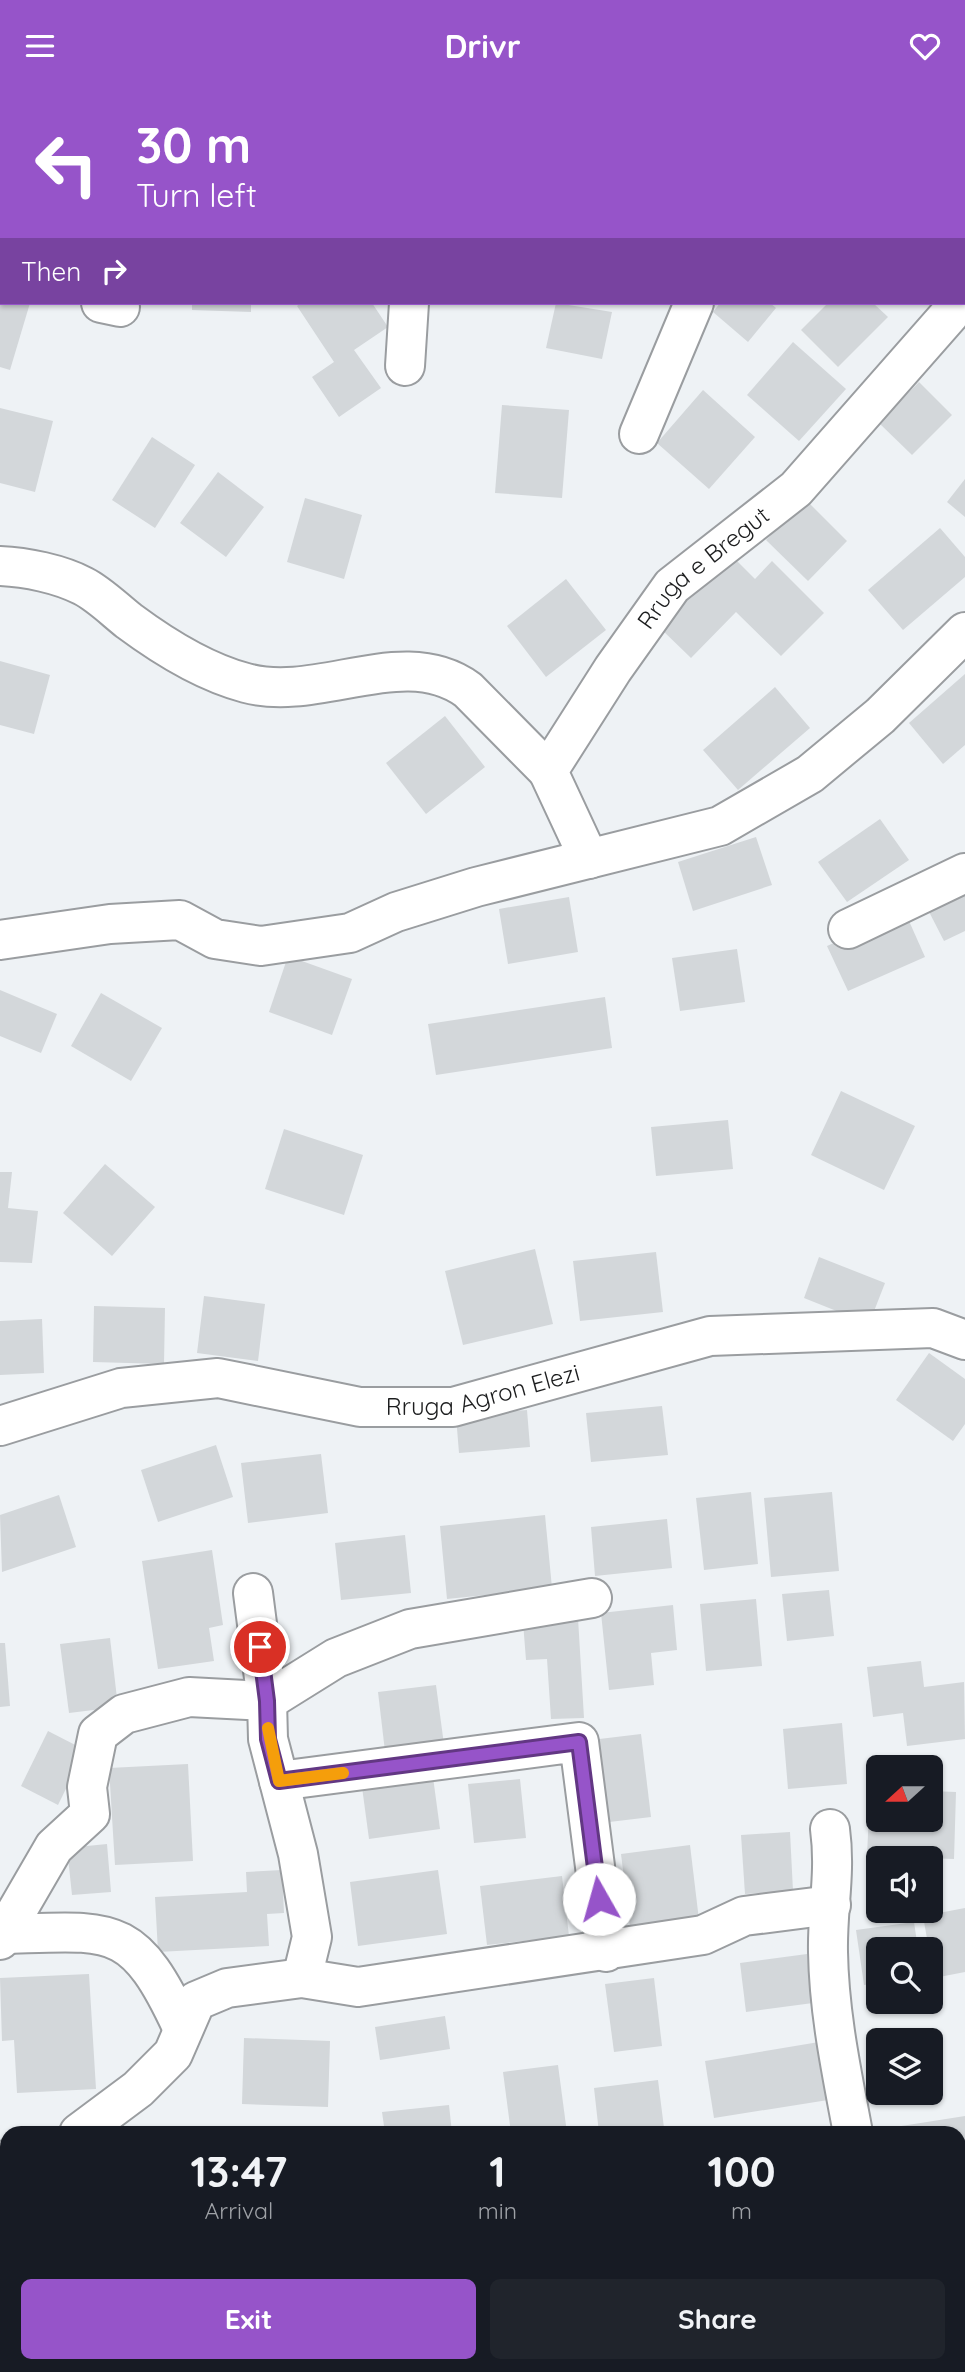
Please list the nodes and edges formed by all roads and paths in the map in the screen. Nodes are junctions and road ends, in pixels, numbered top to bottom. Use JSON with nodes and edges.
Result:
{"nodes":[{"id":1,"x":409,"y":305,"type":"edge"},
{"id":2,"x":693,"y":305,"type":"edge"},
{"id":3,"x":950,"y":315,"type":"edge"},
{"id":4,"x":405,"y":366,"type":"dead end"},
{"id":5,"x":639,"y":434,"type":"dead end"},
{"id":6,"x":0,"y":566,"type":"edge"},
{"id":7,"x":965,"y":632,"type":"edge"},
{"id":8,"x":548,"y":772,"type":"junction"},
{"id":9,"x":589,"y":859,"type":"junction"},
{"id":10,"x":965,"y":873,"type":"edge"},
{"id":11,"x":848,"y":929,"type":"dead end"},
{"id":12,"x":0,"y":940,"type":"edge"},
{"id":13,"x":965,"y":1340,"type":"edge"},
{"id":14,"x":0,"y":1426,"type":"edge"},
{"id":15,"x":253,"y":1593,"type":"dead end"},
{"id":16,"x":592,"y":1598,"type":"dead end"},
{"id":17,"x":267,"y":1701,"type":"junction"},
{"id":18,"x":279,"y":1781,"type":"junction"},
{"id":19,"x":830,"y":1829,"type":"dead end"},
{"id":20,"x":831,"y":1905,"type":"junction"},
{"id":21,"x":2,"y":1937,"type":"edge"},
{"id":22,"x":606,"y":1952,"type":"junction"},
{"id":23,"x":302,"y":1978,"type":"junction"},
{"id":24,"x":182,"y":2027,"type":"junction"},
{"id":25,"x":88,"y":2126,"type":"edge"},
{"id":26,"x":852,"y":2126,"type":"edge"}],
"edges":[{"from":1,"to":4,"type":"street"},
{"from":2,"to":5,"type":"street"},
{"from":3,"to":8,"type":"street","name":"Rruga e Bregut"},
{"from":6,"to":8,"type":"street"},
{"from":7,"to":9,"type":"street"},
{"from":8,"to":9,"type":"street"},
{"from":9,"to":12,"type":"street"},
{"from":10,"to":11,"type":"street"},
{"from":13,"to":14,"type":"street","name":"Rruga Agron Elezi"},
{"from":15,"to":17,"type":"street"},
{"from":16,"to":17,"type":"street"},
{"from":17,"to":18,"type":"street"},
{"from":17,"to":21,"type":"street"},
{"from":18,"to":22,"type":"street"},
{"from":18,"to":23,"type":"street"},
{"from":19,"to":20,"type":"street"},
{"from":20,"to":22,"type":"street"},
{"from":20,"to":26,"type":"street"},
{"from":21,"to":24,"type":"street"},
{"from":22,"to":23,"type":"street"},
{"from":23,"to":24,"type":"street"},
{"from":24,"to":25,"type":"street"}]}
